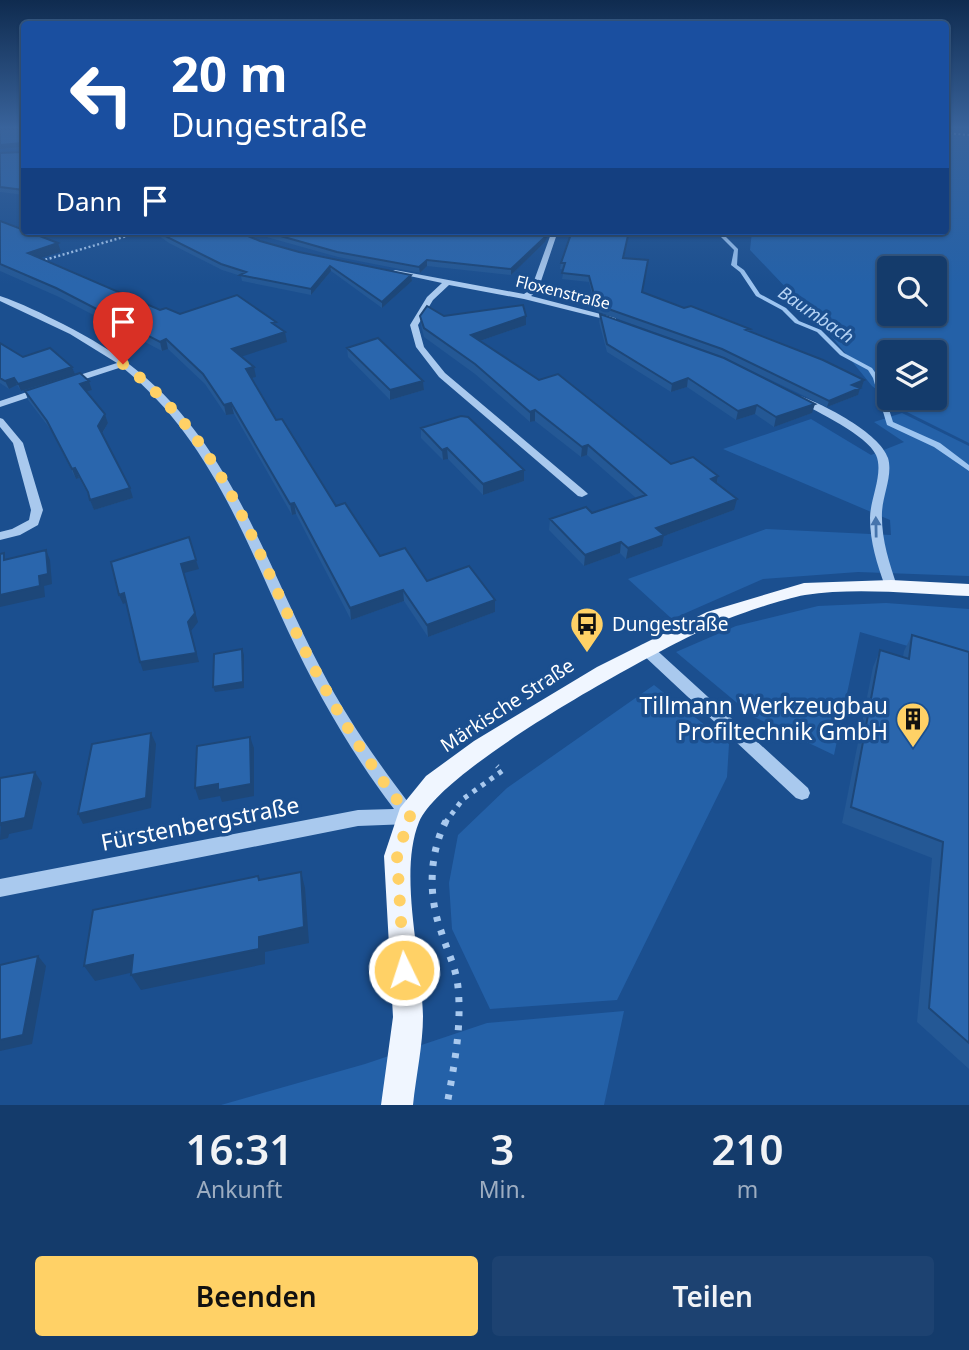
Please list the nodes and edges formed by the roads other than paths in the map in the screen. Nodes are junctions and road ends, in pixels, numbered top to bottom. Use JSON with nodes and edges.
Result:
{"nodes":[{"id":1,"x":554,"y":235,"type":"edge"},
{"id":2,"x":384,"y":270,"type":"edge"},
{"id":3,"x":447,"y":282,"type":"junction"},
{"id":4,"x":0,"y":298,"type":"edge"},
{"id":5,"x":525,"y":298,"type":"junction"},
{"id":6,"x":629,"y":325,"type":"edge"},
{"id":7,"x":123,"y":364,"type":"junction"},
{"id":8,"x":65,"y":382,"type":"edge"},
{"id":9,"x":52,"y":387,"type":"edge"},
{"id":10,"x":792,"y":395,"type":"edge"},
{"id":11,"x":0,"y":404,"type":"edge"},
{"id":12,"x":0,"y":421,"type":"edge"},
{"id":13,"x":884,"y":466,"type":"joint"},
{"id":14,"x":582,"y":494,"type":"dead end"},
{"id":15,"x":0,"y":536,"type":"edge"},
{"id":16,"x":891,"y":586,"type":"junction"},
{"id":17,"x":969,"y":590,"type":"edge"},
{"id":18,"x":646,"y":649,"type":"junction"},
{"id":19,"x":802,"y":793,"type":"dead end"},
{"id":20,"x":410,"y":816,"type":"junction"},
{"id":21,"x":0,"y":888,"type":"edge"},
{"id":22,"x":397,"y":1105,"type":"edge"}],
"edges":[{"from":1,"to":5,"type":"street"},
{"from":2,"to":3,"type":"street","name":"Floxenstraße"},
{"from":3,"to":5,"type":"street","name":"Floxenstraße"},
{"from":3,"to":14,"type":"street"},
{"from":4,"to":7,"type":"street"},
{"from":5,"to":6,"type":"street","name":"Floxenstraße"},
{"from":7,"to":8,"type":"street"},
{"from":7,"to":20,"type":"street"},
{"from":9,"to":11,"type":"street"},
{"from":10,"to":13,"type":"street"},
{"from":12,"to":15,"type":"street"},
{"from":16,"to":13,"type":"street","one_way":true},
{"from":16,"to":17,"type":"main road","name":"Märkische Straße"},
{"from":16,"to":18,"type":"main road","name":"Märkische Straße"},
{"from":18,"to":19,"type":"street"},
{"from":18,"to":20,"type":"main road","name":"Märkische Straße"},
{"from":20,"to":21,"type":"street","name":"Fürstenbergstraße"},
{"from":20,"to":22,"type":"main road","name":"Märkische Straße"}]}
